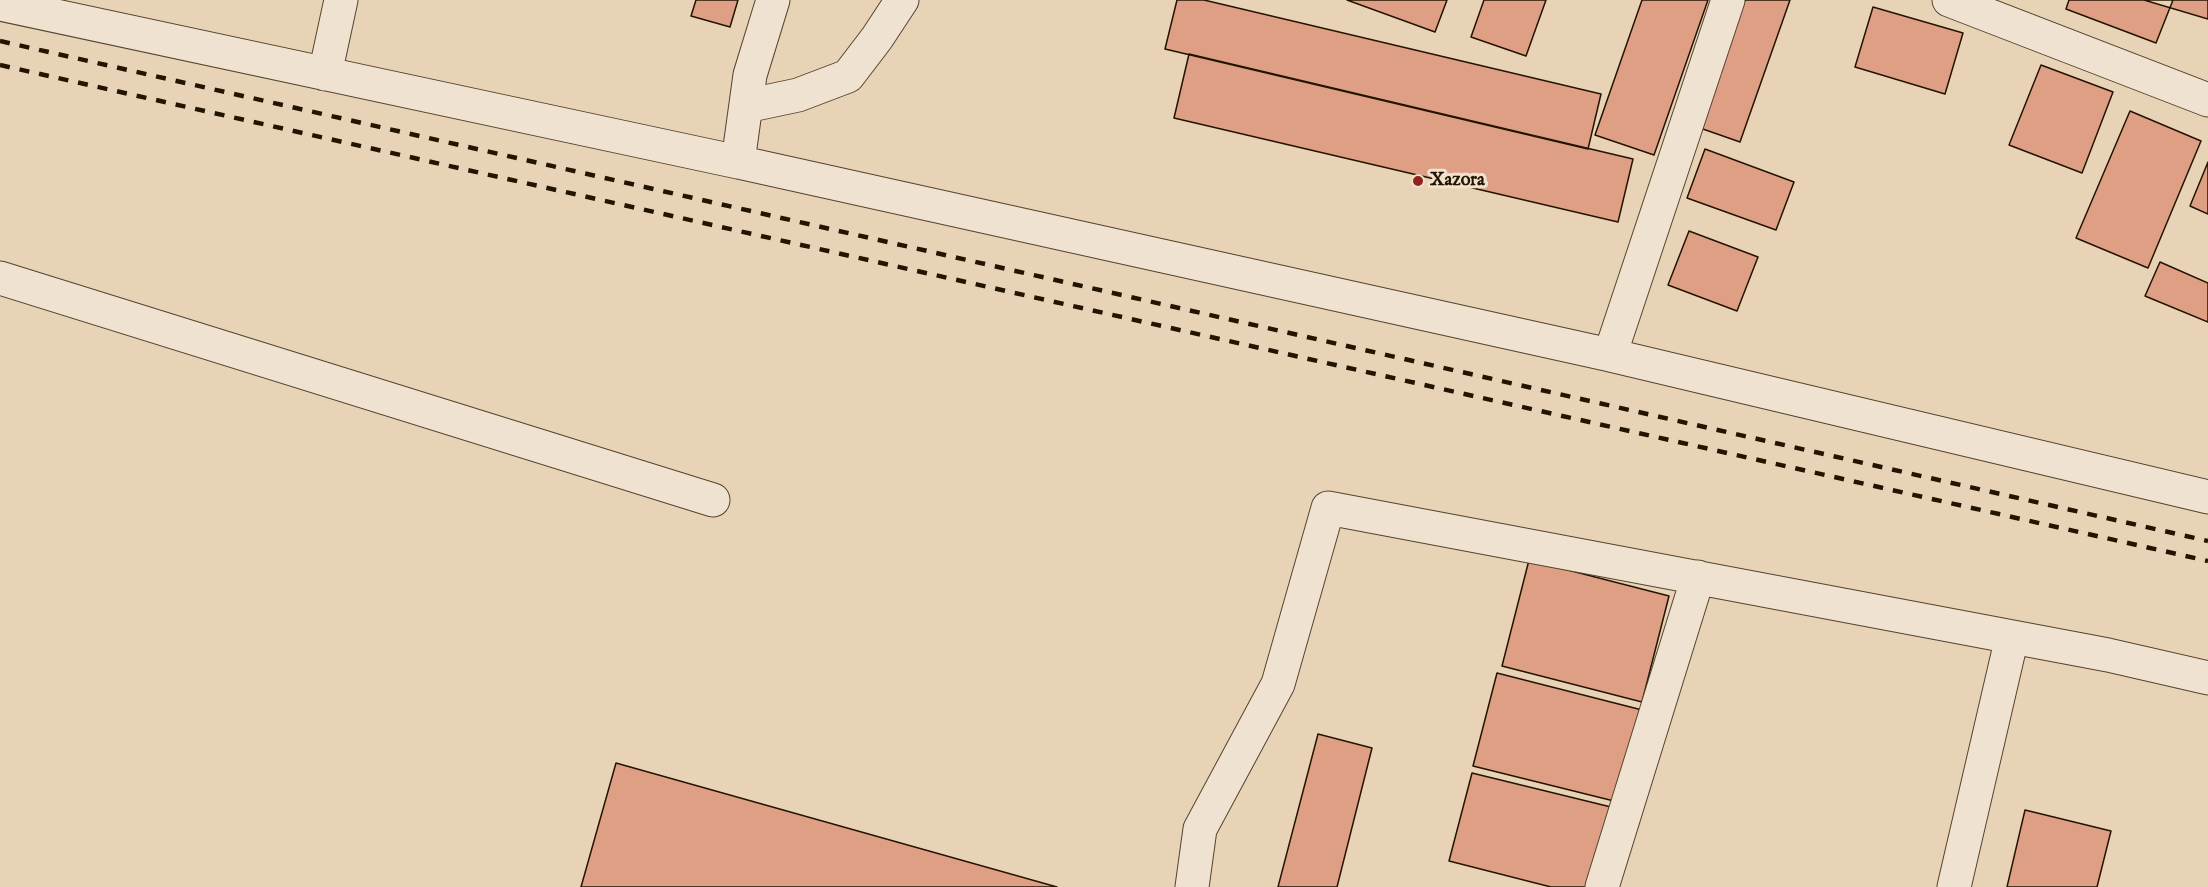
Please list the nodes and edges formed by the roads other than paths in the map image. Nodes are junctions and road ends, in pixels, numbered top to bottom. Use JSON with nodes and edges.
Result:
{"nodes":[{"id":1,"x":341,"y":0,"type":"edge"},
{"id":2,"x":773,"y":0,"type":"edge"},
{"id":3,"x":902,"y":0,"type":"edge"},
{"id":4,"x":1728,"y":0,"type":"edge"},
{"id":5,"x":1949,"y":0,"type":"edge"},
{"id":6,"x":0,"y":4,"type":"edge"},
{"id":7,"x":324,"y":74,"type":"junction"},
{"id":8,"x":2208,"y":100,"type":"edge"},
{"id":9,"x":746,"y":106,"type":"junction"},
{"id":10,"x":738,"y":162,"type":"junction"},
{"id":11,"x":0,"y":278,"type":"edge"},
{"id":12,"x":1610,"y":355,"type":"junction"},
{"id":13,"x":2208,"y":497,"type":"edge"},
{"id":14,"x":713,"y":501,"type":"dead end"},
{"id":15,"x":1698,"y":577,"type":"junction"},
{"id":16,"x":2012,"y":637,"type":"junction"},
{"id":17,"x":2208,"y":678,"type":"edge"},
{"id":18,"x":1192,"y":887,"type":"edge"},
{"id":19,"x":1602,"y":887,"type":"edge"},
{"id":20,"x":1954,"y":887,"type":"edge"}],
"edges":[{"from":1,"to":7,"type":"street"},
{"from":2,"to":9,"type":"street"},
{"from":3,"to":9,"type":"street"},
{"from":4,"to":12,"type":"street"},
{"from":5,"to":8,"type":"street"},
{"from":6,"to":7,"type":"street"},
{"from":7,"to":10,"type":"street"},
{"from":9,"to":10,"type":"street"},
{"from":10,"to":12,"type":"street"},
{"from":11,"to":14,"type":"street"},
{"from":12,"to":13,"type":"street"},
{"from":15,"to":16,"type":"street"},
{"from":15,"to":18,"type":"street"},
{"from":15,"to":19,"type":"street"},
{"from":16,"to":17,"type":"street"},
{"from":16,"to":20,"type":"street"}]}
